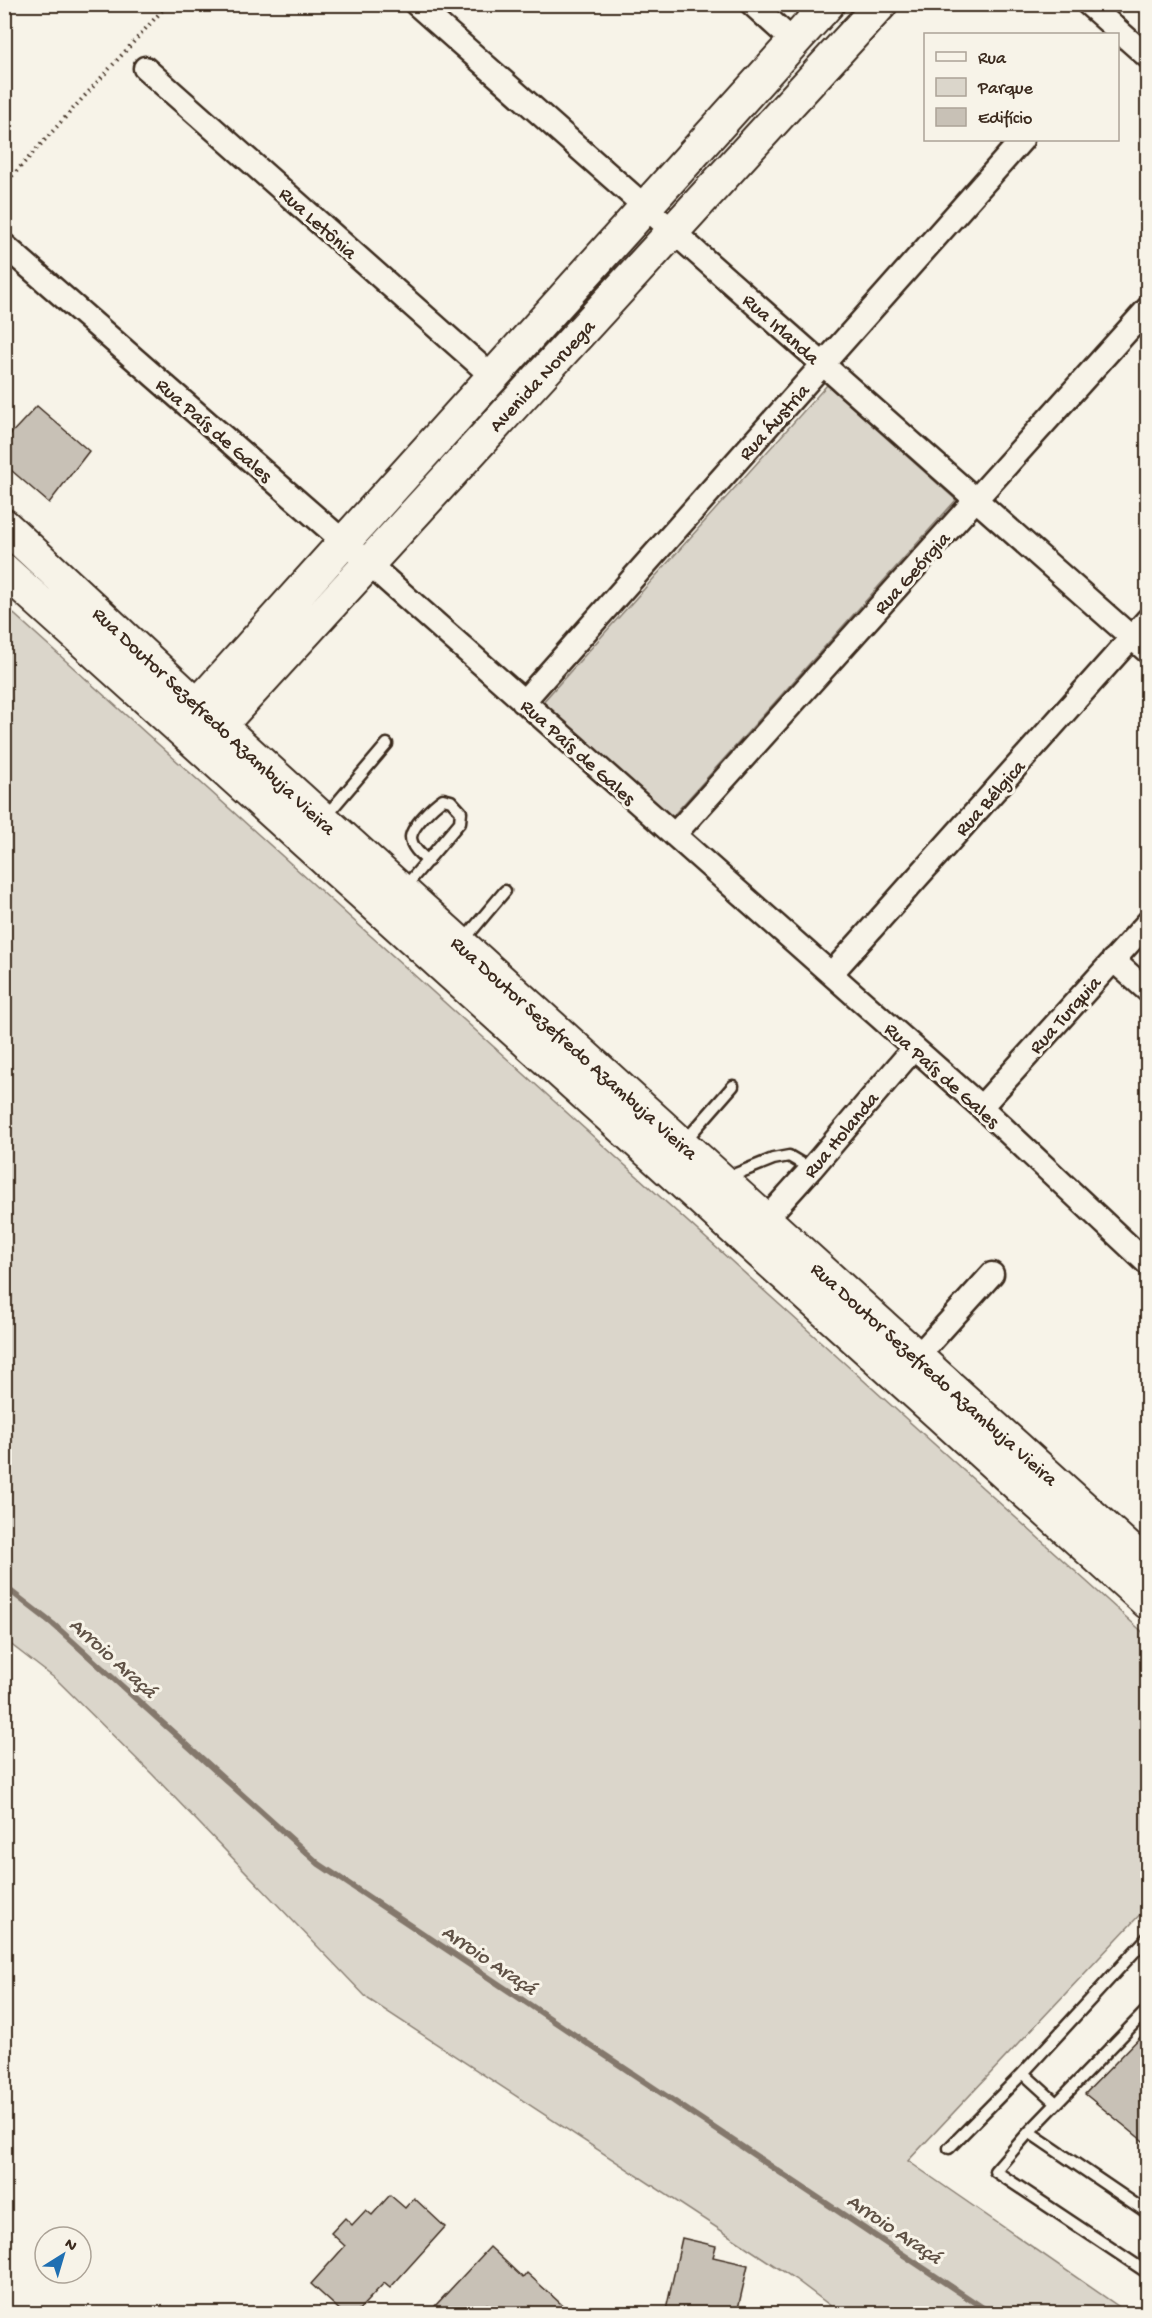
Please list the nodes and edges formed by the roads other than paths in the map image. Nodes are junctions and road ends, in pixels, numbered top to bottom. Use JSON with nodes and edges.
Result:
{"nodes":[{"id":1,"x":416,"y":4,"type":"edge"},
{"id":2,"x":752,"y":4,"type":"edge"},
{"id":3,"x":828,"y":4,"type":"edge"},
{"id":4,"x":881,"y":4,"type":"edge"},
{"id":5,"x":1088,"y":4,"type":"edge"},
{"id":6,"x":1117,"y":33,"type":"edge"},
{"id":7,"x":1119,"y":35,"type":"edge"},
{"id":8,"x":794,"y":42,"type":"junction"},
{"id":9,"x":1148,"y":57,"type":"edge"},
{"id":10,"x":146,"y":68,"type":"dead end"},
{"id":11,"x":1022,"y":141,"type":"edge"},
{"id":12,"x":645,"y":207,"type":"junction"},
{"id":13,"x":673,"y":232,"type":"junction"},
{"id":14,"x":4,"y":245,"type":"edge"},
{"id":15,"x":1148,"y":308,"type":"edge"},
{"id":16,"x":822,"y":364,"type":"junction"},
{"id":17,"x":493,"y":377,"type":"junction"},
{"id":18,"x":975,"y":500,"type":"junction"},
{"id":19,"x":4,"y":525,"type":"edge"},
{"id":20,"x":344,"y":542,"type":"junction"},
{"id":21,"x":368,"y":564,"type":"junction"},
{"id":22,"x":4,"y":570,"type":"edge"},
{"id":23,"x":1148,"y":619,"type":"edge"},
{"id":24,"x":1139,"y":645,"type":"edge"},
{"id":25,"x":523,"y":702,"type":"junction"},
{"id":26,"x":188,"y":715,"type":"junction"},
{"id":27,"x":211,"y":736,"type":"junction"},
{"id":28,"x":387,"y":744,"type":"dead end"},
{"id":29,"x":323,"y":819,"type":"junction"},
{"id":30,"x":674,"y":836,"type":"junction"},
{"id":31,"x":428,"y":861,"type":"junction"},
{"id":32,"x":402,"y":891,"type":"junction"},
{"id":33,"x":505,"y":891,"type":"dead end"},
{"id":34,"x":1148,"y":922,"type":"edge"},
{"id":35,"x":460,"y":944,"type":"junction"},
{"id":36,"x":1113,"y":960,"type":"junction"},
{"id":37,"x":831,"y":974,"type":"junction"},
{"id":38,"x":1148,"y":991,"type":"edge"},
{"id":39,"x":914,"y":1048,"type":"junction"},
{"id":40,"x":733,"y":1086,"type":"dead end"},
{"id":41,"x":981,"y":1107,"type":"junction"},
{"id":42,"x":682,"y":1145,"type":"junction"},
{"id":43,"x":811,"y":1169,"type":"junction"},
{"id":44,"x":722,"y":1180,"type":"junction"},
{"id":45,"x":765,"y":1220,"type":"junction"},
{"id":46,"x":1148,"y":1264,"type":"edge"},
{"id":47,"x":992,"y":1274,"type":"dead end"},
{"id":48,"x":917,"y":1357,"type":"junction"},
{"id":49,"x":1148,"y":1566,"type":"edge"},
{"id":50,"x":1148,"y":1603,"type":"edge"},
{"id":51,"x":1148,"y":1937,"type":"edge"},
{"id":52,"x":1148,"y":2009,"type":"edge"},
{"id":53,"x":1023,"y":2073,"type":"junction"},
{"id":54,"x":1056,"y":2103,"type":"junction"},
{"id":55,"x":1029,"y":2132,"type":"junction"},
{"id":56,"x":949,"y":2148,"type":"dead end"},
{"id":57,"x":1148,"y":2213,"type":"edge"},
{"id":58,"x":1148,"y":2273,"type":"edge"}],
"edges":[{"from":1,"to":12,"type":"street","name":"Rua Irlanda"},
{"from":2,"to":8,"type":"street"},
{"from":3,"to":8,"type":"main road","name":"Avenida Noruega"},
{"from":4,"to":13,"type":"main road","name":"Avenida Noruega"},
{"from":5,"to":6,"type":"street"},
{"from":7,"to":9,"type":"street"},
{"from":8,"to":12,"type":"main road","name":"Avenida Noruega"},
{"from":10,"to":17,"type":"street","name":"Rua Letônia"},
{"from":11,"to":16,"type":"street","name":"Rua Áustria"},
{"from":12,"to":13,"type":"street","name":"Rua Irlanda"},
{"from":12,"to":17,"type":"main road","name":"Avenida Noruega"},
{"from":13,"to":16,"type":"street","name":"Rua Irlanda"},
{"from":13,"to":21,"type":"main road","name":"Avenida Noruega"},
{"from":14,"to":20,"type":"street","name":"Rua País de Gales"},
{"from":15,"to":18,"type":"street","name":"Rua Geórgia"},
{"from":16,"to":18,"type":"street","name":"Rua Irlanda"},
{"from":16,"to":25,"type":"street","name":"Rua Áustria"},
{"from":17,"to":20,"type":"main road","name":"Avenida Noruega"},
{"from":18,"to":24,"type":"street","name":"Rua Irlanda"},
{"from":18,"to":30,"type":"street","name":"Rua Geórgia"},
{"from":19,"to":26,"type":"main road","name":"Rua Doutor Sezefredo Azambuja Vieira"},
{"from":20,"to":21,"type":"street","name":"Rua País de Gales"},
{"from":20,"to":26,"type":"main road","name":"Avenida Noruega"},
{"from":21,"to":25,"type":"street","name":"Rua País de Gales"},
{"from":21,"to":27,"type":"main road","name":"Avenida Noruega"},
{"from":22,"to":26,"type":"main road","name":"Rua Doutor Sezefredo Azambuja Vieira"},
{"from":23,"to":24,"type":"street","name":"Rua Bélgica"},
{"from":24,"to":37,"type":"street","name":"Rua Bélgica"},
{"from":25,"to":30,"type":"street","name":"Rua País de Gales"},
{"from":26,"to":27,"type":"main road","name":"Rua Doutor Sezefredo Azambuja Vieira"},
{"from":27,"to":29,"type":"main road","name":"Rua Doutor Sezefredo Azambuja Vieira"},
{"from":27,"to":50,"type":"main road","name":"Rua Doutor Sezefredo Azambuja Vieira"},
{"from":28,"to":29,"type":"lane"},
{"from":29,"to":32,"type":"main road","name":"Rua Doutor Sezefredo Azambuja Vieira"},
{"from":30,"to":37,"type":"street","name":"Rua País de Gales"},
{"from":31,"to":31,"type":"lane"},
{"from":31,"to":32,"type":"lane"},
{"from":32,"to":35,"type":"main road","name":"Rua Doutor Sezefredo Azambuja Vieira"},
{"from":33,"to":35,"type":"lane"},
{"from":34,"to":36,"type":"street","name":"Rua Turquia"},
{"from":35,"to":42,"type":"main road","name":"Rua Doutor Sezefredo Azambuja Vieira"},
{"from":36,"to":38,"type":"street"},
{"from":36,"to":41,"type":"street","name":"Rua Turquia"},
{"from":37,"to":39,"type":"street","name":"Rua País de Gales"},
{"from":39,"to":41,"type":"street","name":"Rua País de Gales"},
{"from":39,"to":43,"type":"street","name":"Rua Holanda"},
{"from":40,"to":42,"type":"lane"},
{"from":41,"to":46,"type":"street","name":"Rua País de Gales"},
{"from":42,"to":44,"type":"main road","name":"Rua Doutor Sezefredo Azambuja Vieira"},
{"from":43,"to":44,"type":"lane"},
{"from":43,"to":45,"type":"street","name":"Rua Holanda"},
{"from":44,"to":45,"type":"main road","name":"Rua Doutor Sezefredo Azambuja Vieira"},
{"from":45,"to":48,"type":"main road","name":"Rua Doutor Sezefredo Azambuja Vieira"},
{"from":47,"to":48,"type":"street"},
{"from":48,"to":49,"type":"main road","name":"Rua Doutor Sezefredo Azambuja Vieira"},
{"from":51,"to":53,"type":"lane"},
{"from":52,"to":54,"type":"lane"},
{"from":53,"to":54,"type":"lane"},
{"from":53,"to":56,"type":"lane"},
{"from":54,"to":55,"type":"lane"},
{"from":55,"to":57,"type":"lane"},
{"from":55,"to":58,"type":"lane"}]}
